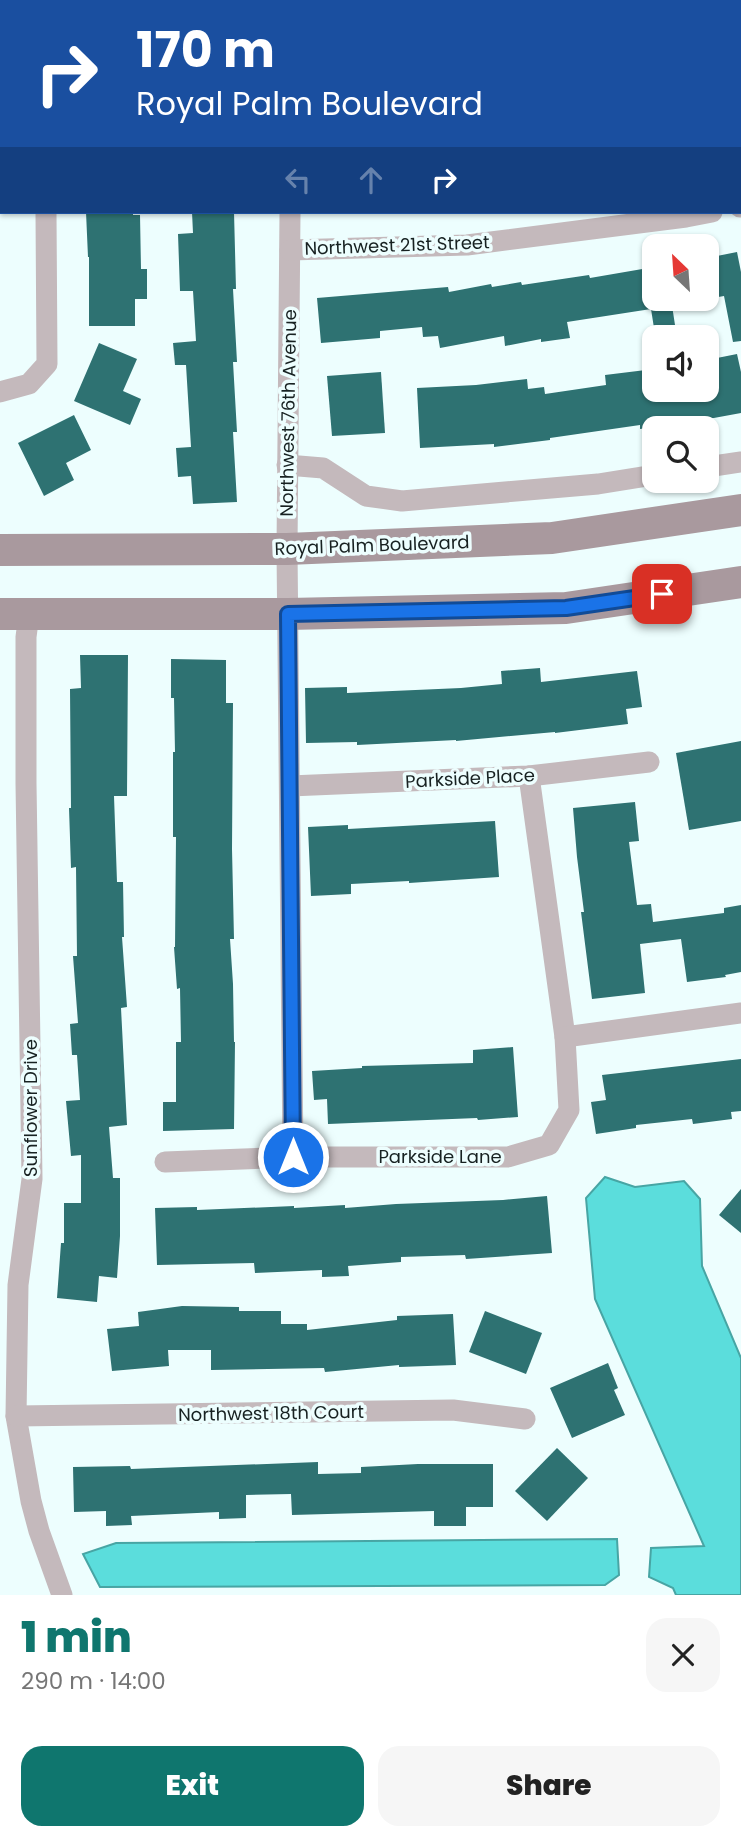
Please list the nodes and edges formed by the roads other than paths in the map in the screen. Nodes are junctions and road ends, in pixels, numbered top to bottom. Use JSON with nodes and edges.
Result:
{"nodes":[{"id":1,"x":46,"y":214,"type":"edge"},
{"id":2,"x":290,"y":214,"type":"edge"},
{"id":3,"x":702,"y":214,"type":"edge"},
{"id":4,"x":290,"y":250,"type":"junction"},
{"id":5,"x":0,"y":392,"type":"edge"},
{"id":6,"x":741,"y":463,"type":"edge"},
{"id":7,"x":287,"y":465,"type":"junction"},
{"id":8,"x":719,"y":466,"type":"edge"},
{"id":9,"x":642,"y":477,"type":"edge"},
{"id":10,"x":741,"y":510,"type":"edge"},
{"id":11,"x":287,"y":549,"type":"junction"},
{"id":12,"x":0,"y":550,"type":"edge"},
{"id":13,"x":741,"y":582,"type":"edge"},
{"id":14,"x":14,"y":614,"type":"edge"},
{"id":15,"x":288,"y":614,"type":"junction"},
{"id":16,"x":649,"y":762,"type":"dead end"},
{"id":17,"x":529,"y":776,"type":"junction"},
{"id":18,"x":290,"y":786,"type":"junction"},
{"id":19,"x":741,"y":1013,"type":"edge"},
{"id":20,"x":565,"y":1037,"type":"junction"},
{"id":21,"x":293,"y":1157,"type":"junction"},
{"id":22,"x":166,"y":1163,"type":"dead end"},
{"id":23,"x":16,"y":1416,"type":"junction"},
{"id":24,"x":525,"y":1419,"type":"dead end"},
{"id":25,"x":62,"y":1595,"type":"edge"}],
"edges":[{"from":1,"to":5,"type":"street"},
{"from":2,"to":4,"type":"street","name":"Northwest 76th Avenue"},
{"from":3,"to":4,"type":"street","name":"Northwest 21st Street"},
{"from":4,"to":7,"type":"street","name":"Northwest 76th Avenue"},
{"from":6,"to":8,"type":"street"},
{"from":7,"to":9,"type":"street"},
{"from":7,"to":11,"type":"street","name":"Northwest 76th Avenue"},
{"from":10,"to":11,"type":"main road","name":"Royal Palm Boulevard"},
{"from":11,"to":12,"type":"main road","name":"Royal Palm Boulevard"},
{"from":11,"to":15,"type":"street","name":"Northwest 76th Avenue"},
{"from":13,"to":15,"type":"main road"},
{"from":14,"to":15,"type":"main road"},
{"from":14,"to":23,"type":"street","name":"Sunflower Drive"},
{"from":15,"to":18,"type":"street","name":"Northwest 76th Avenue"},
{"from":16,"to":17,"type":"street","name":"Parkside Place"},
{"from":17,"to":18,"type":"street","name":"Parkside Place"},
{"from":17,"to":20,"type":"street","name":"Parkside Lane"},
{"from":18,"to":21,"type":"street","name":"Northwest 76th Avenue"},
{"from":19,"to":20,"type":"street"},
{"from":20,"to":21,"type":"street","name":"Parkside Lane"},
{"from":21,"to":22,"type":"street","name":"Parkside Lane"},
{"from":23,"to":24,"type":"street","name":"Northwest 18th Court"},
{"from":23,"to":25,"type":"street","name":"Sunflower Drive"}]}
